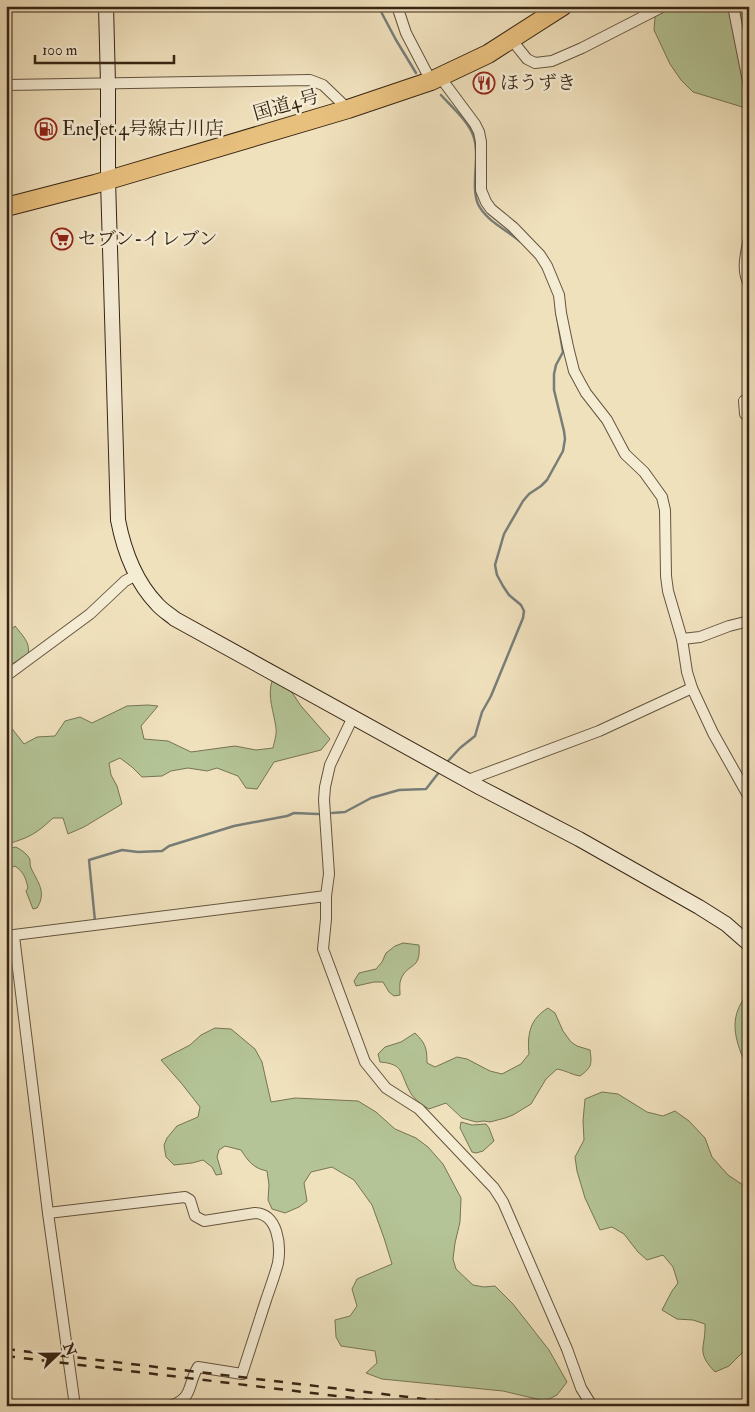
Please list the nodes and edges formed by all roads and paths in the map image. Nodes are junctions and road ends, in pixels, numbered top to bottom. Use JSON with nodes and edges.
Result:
{"nodes":[{"id":1,"x":106,"y":6,"type":"edge"},
{"id":2,"x":398,"y":6,"type":"edge"},
{"id":3,"x":563,"y":6,"type":"edge"},
{"id":4,"x":664,"y":6,"type":"edge"},
{"id":5,"x":733,"y":6,"type":"edge"},
{"id":6,"x":738,"y":29,"type":"junction"},
{"id":7,"x":749,"y":31,"type":"edge"},
{"id":8,"x":511,"y":39,"type":"junction"},
{"id":9,"x":437,"y":79,"type":"junction"},
{"id":10,"x":108,"y":84,"type":"junction"},
{"id":11,"x":6,"y":85,"type":"edge"},
{"id":12,"x":749,"y":86,"type":"edge"},
{"id":13,"x":348,"y":109,"type":"junction"},
{"id":14,"x":108,"y":180,"type":"junction"},
{"id":15,"x":6,"y":208,"type":"edge"},
{"id":16,"x":749,"y":238,"type":"edge"},
{"id":17,"x":749,"y":284,"type":"edge"},
{"id":18,"x":749,"y":400,"type":"edge"},
{"id":19,"x":745,"y":414,"type":"dead end"},
{"id":20,"x":136,"y":575,"type":"junction"},
{"id":21,"x":749,"y":621,"type":"edge"},
{"id":22,"x":682,"y":639,"type":"junction"},
{"id":23,"x":6,"y":676,"type":"edge"},
{"id":24,"x":692,"y":688,"type":"junction"},
{"id":25,"x":353,"y":717,"type":"junction"},
{"id":26,"x":468,"y":780,"type":"junction"},
{"id":27,"x":749,"y":797,"type":"edge"},
{"id":28,"x":326,"y":896,"type":"junction"},
{"id":29,"x":10,"y":936,"type":"edge"},
{"id":30,"x":749,"y":944,"type":"edge"},
{"id":31,"x":48,"y":1213,"type":"junction"},
{"id":32,"x":75,"y":1406,"type":"edge"},
{"id":33,"x":170,"y":1406,"type":"edge"},
{"id":34,"x":592,"y":1406,"type":"edge"}],
"edges":[{"from":1,"to":10,"type":"street"},
{"from":2,"to":9,"type":"street"},
{"from":3,"to":8,"type":"highway","name":"国道4号"},
{"from":4,"to":8,"type":"street"},
{"from":5,"to":6,"type":"street"},
{"from":6,"to":7,"type":"street"},
{"from":6,"to":12,"type":"street"},
{"from":8,"to":9,"type":"highway","name":"国道4号"},
{"from":9,"to":13,"type":"highway","name":"国道4号"},
{"from":9,"to":22,"type":"street"},
{"from":10,"to":11,"type":"street"},
{"from":10,"to":13,"type":"street"},
{"from":10,"to":14,"type":"street"},
{"from":13,"to":14,"type":"highway","name":"国道4号"},
{"from":14,"to":15,"type":"highway","name":"国道4号"},
{"from":14,"to":20,"type":"street"},
{"from":16,"to":17,"type":"street"},
{"from":18,"to":19,"type":"street"},
{"from":20,"to":23,"type":"street"},
{"from":20,"to":25,"type":"street"},
{"from":21,"to":22,"type":"street"},
{"from":22,"to":24,"type":"street"},
{"from":24,"to":26,"type":"street"},
{"from":24,"to":27,"type":"street"},
{"from":25,"to":26,"type":"street"},
{"from":25,"to":28,"type":"street"},
{"from":26,"to":30,"type":"street"},
{"from":28,"to":29,"type":"street"},
{"from":28,"to":34,"type":"street"},
{"from":29,"to":31,"type":"street"},
{"from":31,"to":32,"type":"street"},
{"from":31,"to":33,"type":"street"}]}
